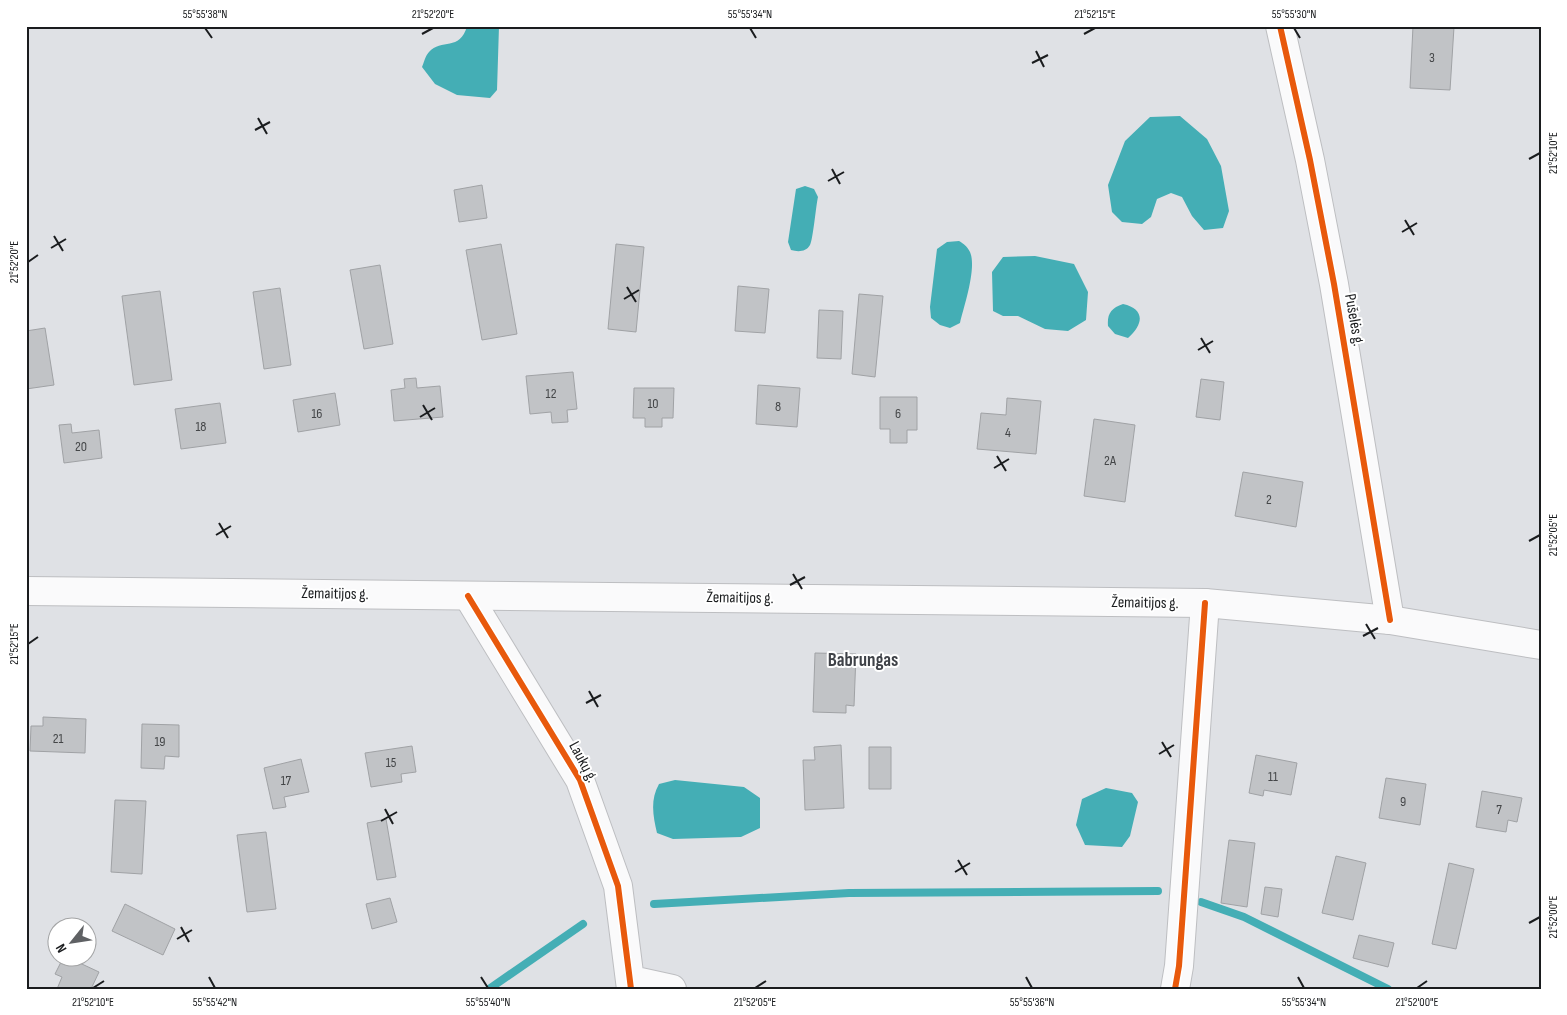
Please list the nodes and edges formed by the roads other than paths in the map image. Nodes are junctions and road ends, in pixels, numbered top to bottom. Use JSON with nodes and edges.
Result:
{"nodes":[{"id":1,"x":1280,"y":26,"type":"edge"},
{"id":2,"x":26,"y":591,"type":"edge"},
{"id":3,"x":468,"y":596,"type":"junction"},
{"id":4,"x":1205,"y":603,"type":"junction"},
{"id":5,"x":1390,"y":620,"type":"junction"},
{"id":6,"x":1541,"y":645,"type":"edge"},
{"id":7,"x":631,"y":984,"type":"edge"},
{"id":8,"x":672,"y":989,"type":"edge"},
{"id":9,"x":1175,"y":989,"type":"edge"}],
"edges":[{"from":1,"to":5,"type":"main road","name":"Pušelės g."},
{"from":2,"to":3,"type":"main road","name":"Žemaitijos g."},
{"from":3,"to":4,"type":"main road","name":"Žemaitijos g."},
{"from":3,"to":7,"type":"main road","name":"Laukų g."},
{"from":4,"to":5,"type":"main road","name":"Žemaitijos g."},
{"from":4,"to":9,"type":"main road"},
{"from":5,"to":6,"type":"main road","name":"Žemaitijos g."},
{"from":7,"to":8,"type":"main road"}]}
